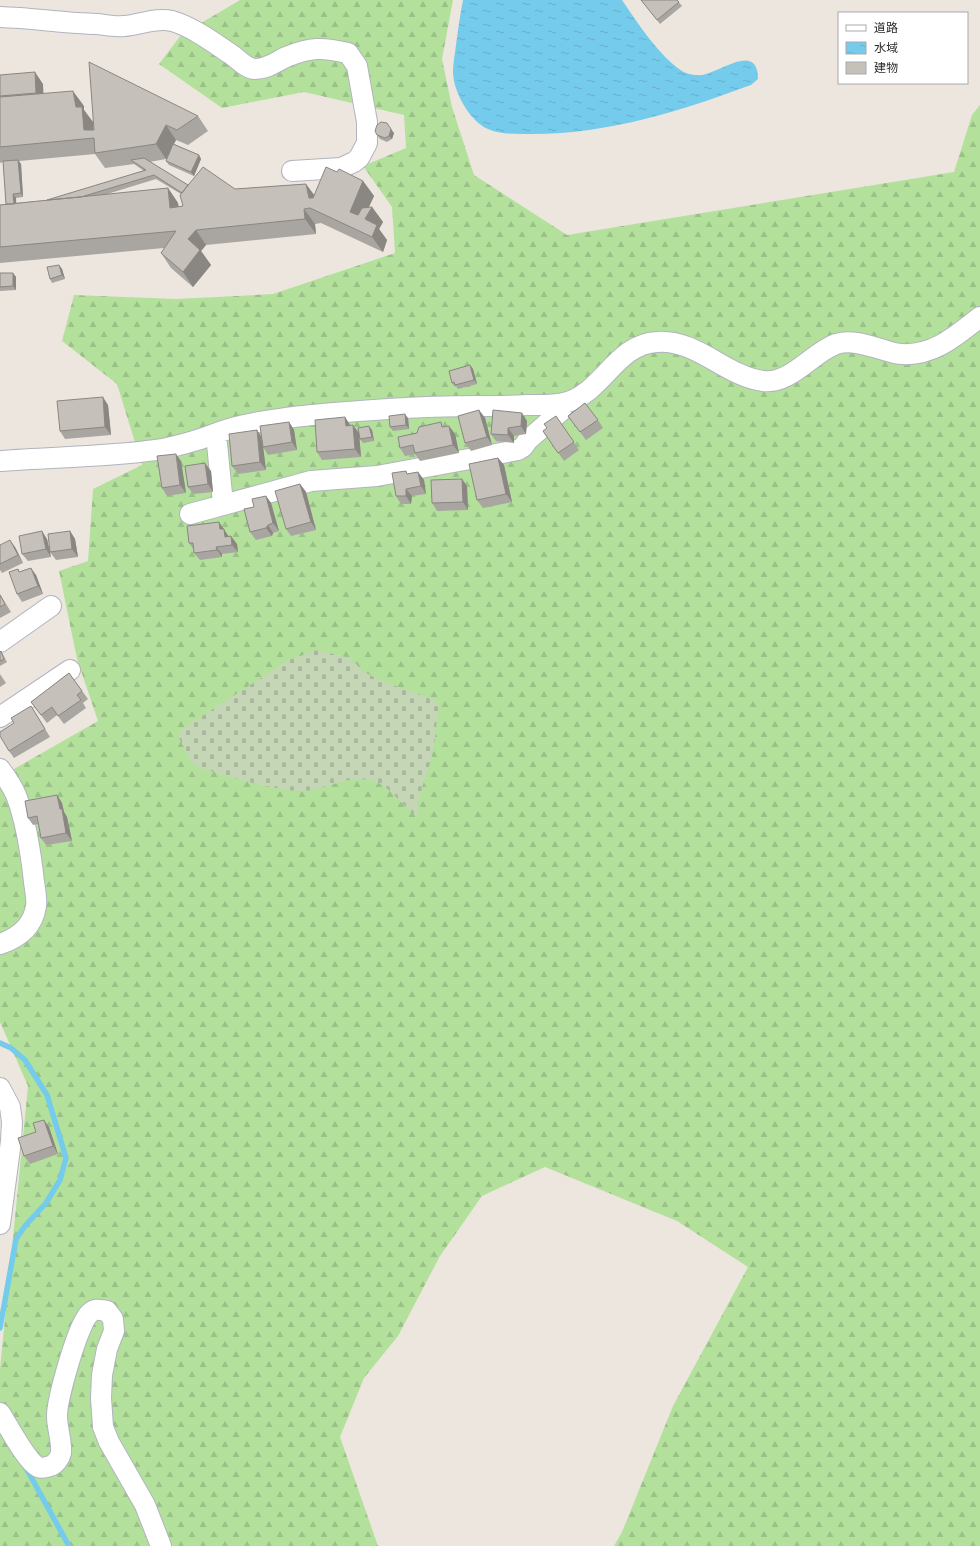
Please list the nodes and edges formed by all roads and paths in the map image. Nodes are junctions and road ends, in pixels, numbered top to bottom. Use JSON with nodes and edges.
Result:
{"nodes":[{"id":1,"x":0,"y":17,"type":"edge"},
{"id":2,"x":292,"y":171,"type":"dead end"},
{"id":3,"x":980,"y":316,"type":"edge"},
{"id":4,"x":564,"y":403,"type":"junction"},
{"id":5,"x":216,"y":434,"type":"junction"},
{"id":6,"x":0,"y":461,"type":"edge"},
{"id":7,"x":223,"y":504,"type":"junction"},
{"id":8,"x":190,"y":514,"type":"dead end"},
{"id":9,"x":50,"y":606,"type":"dead end"},
{"id":10,"x":0,"y":642,"type":"edge"},
{"id":11,"x":70,"y":670,"type":"dead end"},
{"id":12,"x":0,"y":718,"type":"edge"},
{"id":13,"x":0,"y":768,"type":"edge"},
{"id":14,"x":0,"y":944,"type":"edge"},
{"id":15,"x":0,"y":1088,"type":"edge"},
{"id":16,"x":0,"y":1224,"type":"edge"},
{"id":17,"x":0,"y":1413,"type":"edge"},
{"id":18,"x":161,"y":1546,"type":"edge"}],
"edges":[{"from":1,"to":2,"type":"street"},
{"from":3,"to":4,"type":"street"},
{"from":4,"to":5,"type":"street"},
{"from":4,"to":7,"type":"street"},
{"from":5,"to":6,"type":"street"},
{"from":5,"to":7,"type":"street"},
{"from":7,"to":8,"type":"street"},
{"from":9,"to":10,"type":"street"},
{"from":11,"to":12,"type":"street"},
{"from":13,"to":14,"type":"street"},
{"from":15,"to":16,"type":"street"},
{"from":17,"to":18,"type":"street"}]}
